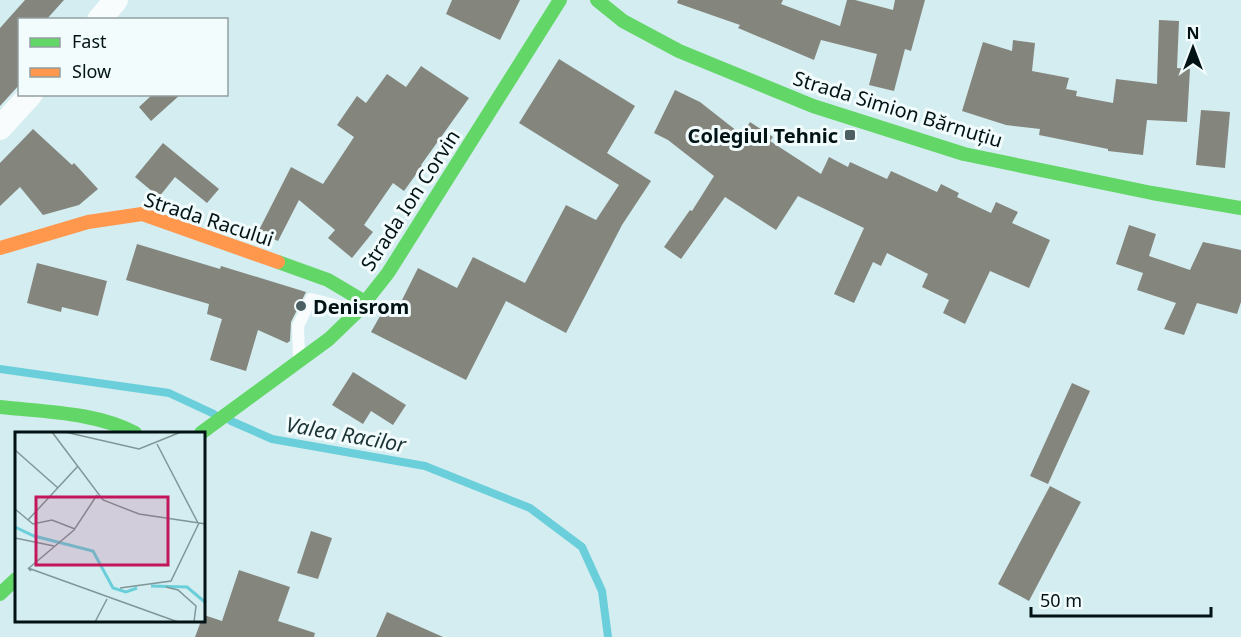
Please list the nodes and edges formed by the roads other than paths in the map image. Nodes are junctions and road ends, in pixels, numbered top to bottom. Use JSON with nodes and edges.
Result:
{"nodes":[{"id":1,"x":116,"y":0,"type":"edge"},
{"id":2,"x":560,"y":0,"type":"edge"},
{"id":3,"x":597,"y":0,"type":"edge"},
{"id":4,"x":101,"y":18,"type":"edge"},
{"id":5,"x":29,"y":96,"type":"edge"},
{"id":6,"x":0,"y":128,"type":"edge"},
{"id":7,"x":1241,"y":208,"type":"edge"},
{"id":8,"x":0,"y":249,"type":"edge"},
{"id":9,"x":362,"y":307,"type":"junction"},
{"id":10,"x":300,"y":362,"type":"junction"},
{"id":11,"x":0,"y":407,"type":"edge"},
{"id":12,"x":134,"y":432,"type":"edge"},
{"id":13,"x":202,"y":432,"type":"edge"},
{"id":14,"x":15,"y":580,"type":"edge"},
{"id":15,"x":0,"y":594,"type":"edge"}],
"edges":[{"from":1,"to":4,"type":"street"},
{"from":2,"to":9,"type":"street","name":"Strada Ion Corvin"},
{"from":3,"to":7,"type":"street","name":"Strada Simion Bărnuțiu"},
{"from":5,"to":6,"type":"street"},
{"from":8,"to":9,"type":"street","name":"Strada Racului"},
{"from":9,"to":10,"type":"street","name":"Strada Ion Corvin"},
{"from":9,"to":10,"type":"lane"},
{"from":10,"to":13,"type":"street","name":"Strada Ion Corvin"},
{"from":11,"to":12,"type":"street"},
{"from":14,"to":15,"type":"street"}]}
